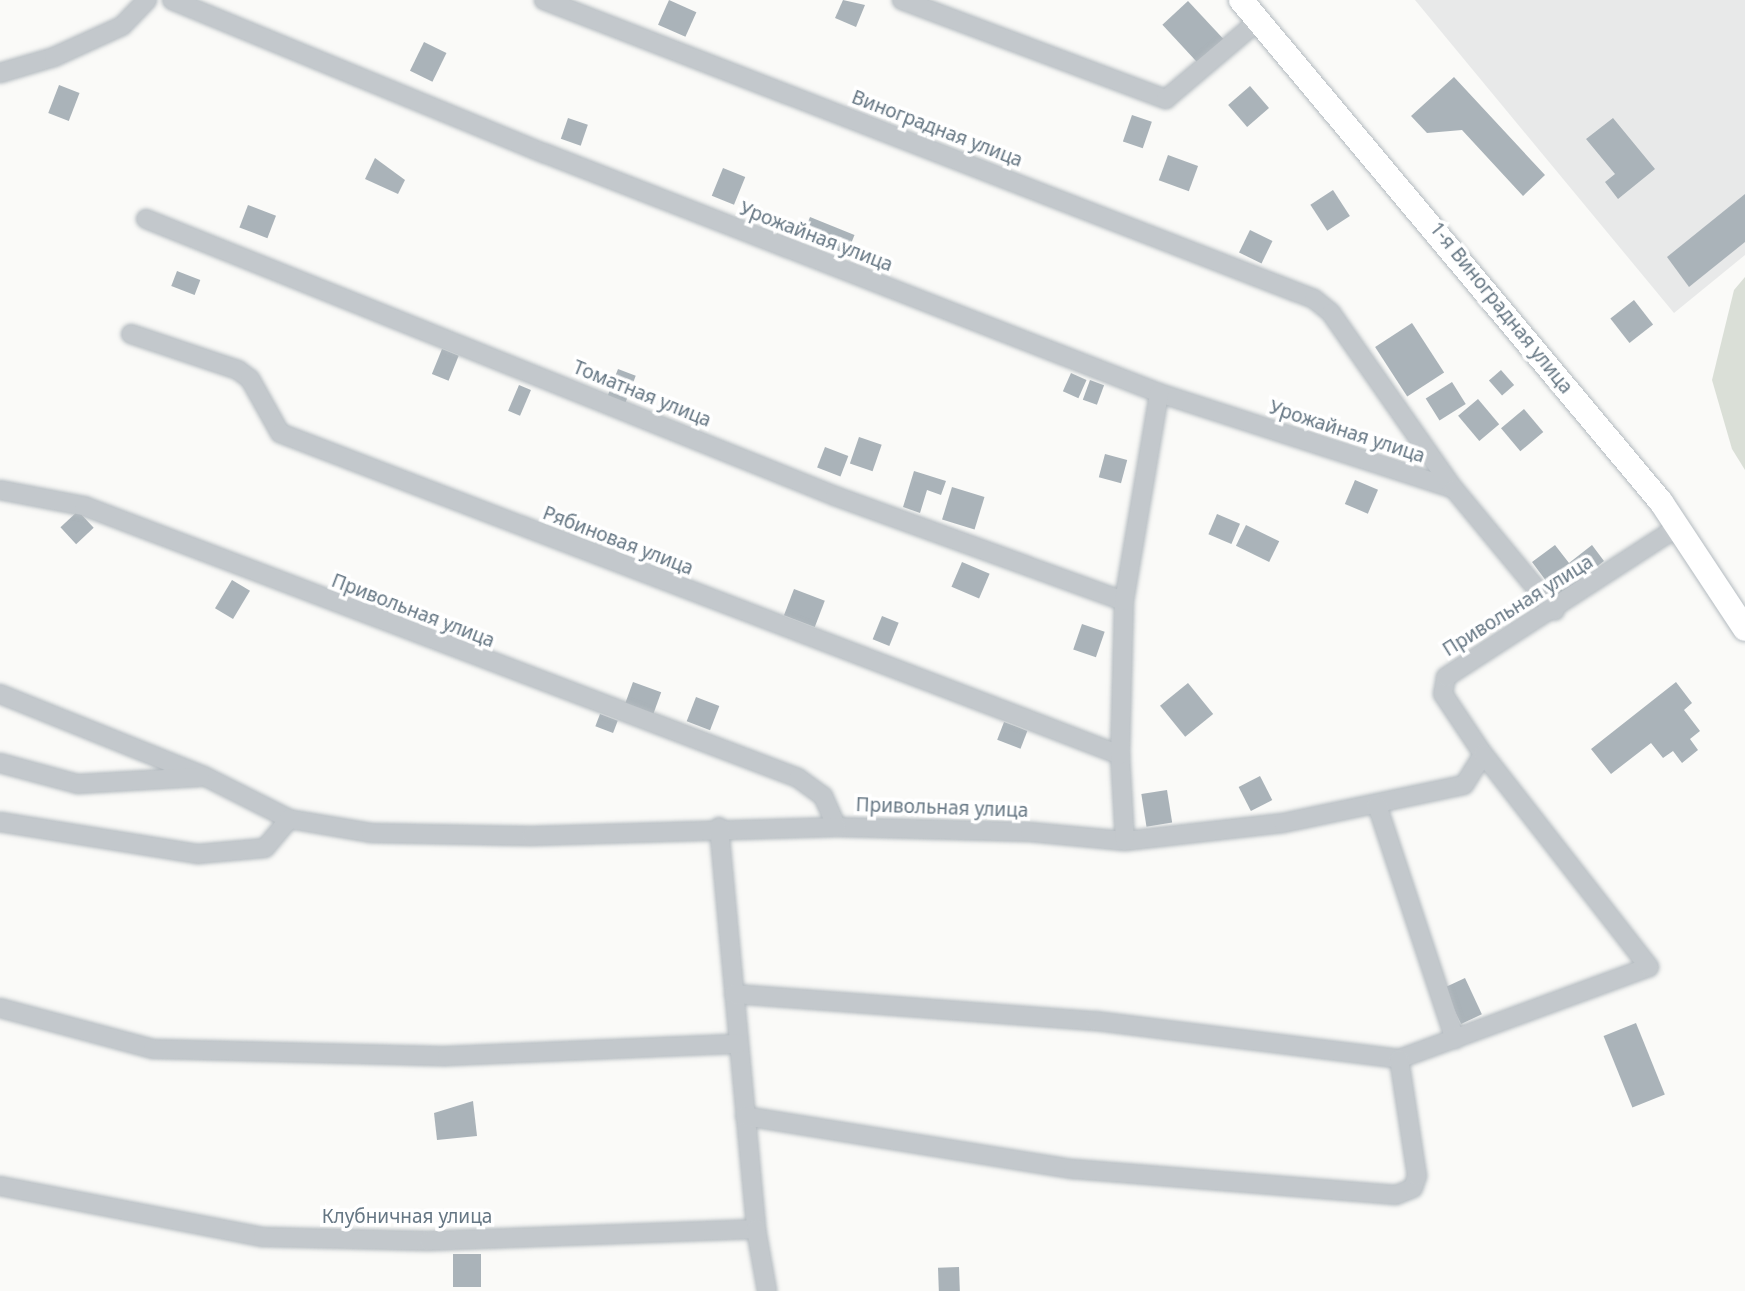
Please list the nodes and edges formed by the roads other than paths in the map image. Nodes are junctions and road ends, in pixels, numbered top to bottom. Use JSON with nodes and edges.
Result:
{"nodes":[{"id":1,"x":147,"y":0,"type":"edge"},
{"id":2,"x":172,"y":0,"type":"edge"},
{"id":3,"x":544,"y":0,"type":"edge"},
{"id":4,"x":902,"y":0,"type":"edge"},
{"id":5,"x":1241,"y":0,"type":"edge"},
{"id":6,"x":1259,"y":20,"type":"junction"},
{"id":7,"x":0,"y":73,"type":"edge"},
{"id":8,"x":146,"y":219,"type":"dead end"},
{"id":9,"x":131,"y":334,"type":"dead end"},
{"id":10,"x":1159,"y":393,"type":"junction"},
{"id":11,"x":1454,"y":489,"type":"junction"},
{"id":12,"x":0,"y":490,"type":"edge"},
{"id":13,"x":1678,"y":527,"type":"junction"},
{"id":14,"x":1124,"y":601,"type":"junction"},
{"id":15,"x":1555,"y":611,"type":"junction"},
{"id":16,"x":1745,"y":629,"type":"edge"},
{"id":17,"x":0,"y":694,"type":"edge"},
{"id":18,"x":1483,"y":754,"type":"junction"},
{"id":19,"x":1120,"y":755,"type":"junction"},
{"id":20,"x":0,"y":763,"type":"edge"},
{"id":21,"x":204,"y":776,"type":"junction"},
{"id":22,"x":1377,"y":805,"type":"junction"},
{"id":23,"x":289,"y":819,"type":"junction"},
{"id":24,"x":0,"y":822,"type":"edge"},
{"id":25,"x":719,"y":827,"type":"junction"},
{"id":26,"x":837,"y":827,"type":"junction"},
{"id":27,"x":1125,"y":841,"type":"junction"},
{"id":28,"x":734,"y":994,"type":"junction"},
{"id":29,"x":0,"y":1008,"type":"edge"},
{"id":30,"x":1455,"y":1039,"type":"junction"},
{"id":31,"x":739,"y":1044,"type":"junction"},
{"id":32,"x":1399,"y":1059,"type":"junction"},
{"id":33,"x":745,"y":1116,"type":"junction"},
{"id":34,"x":0,"y":1186,"type":"edge"},
{"id":35,"x":756,"y":1229,"type":"junction"},
{"id":36,"x":767,"y":1291,"type":"edge"}],
"edges":[{"from":1,"to":7,"type":"street"},
{"from":2,"to":10,"type":"street","name":"Урожайная улица"},
{"from":3,"to":11,"type":"street","name":"Виноградная улица"},
{"from":4,"to":6,"type":"street"},
{"from":5,"to":6,"type":"main road","name":"1-я Виноградная улица"},
{"from":6,"to":13,"type":"main road","name":"1-я Виноградная улица"},
{"from":8,"to":14,"type":"street","name":"Томатная улица"},
{"from":9,"to":19,"type":"street","name":"Рябиновая улица"},
{"from":10,"to":11,"type":"street","name":"Урожайная улица"},
{"from":10,"to":14,"type":"street"},
{"from":11,"to":15,"type":"street"},
{"from":12,"to":26,"type":"street","name":"Привольная улица"},
{"from":13,"to":15,"type":"street","name":"Привольная улица"},
{"from":13,"to":16,"type":"main road","name":"1-я Виноградная улица"},
{"from":14,"to":19,"type":"street"},
{"from":15,"to":18,"type":"street","name":"Привольная улица"},
{"from":17,"to":21,"type":"street"},
{"from":18,"to":22,"type":"street","name":"Привольная улица"},
{"from":18,"to":30,"type":"street"},
{"from":19,"to":27,"type":"street"},
{"from":20,"to":21,"type":"street"},
{"from":21,"to":23,"type":"street"},
{"from":22,"to":27,"type":"street","name":"Привольная улица"},
{"from":22,"to":30,"type":"street"},
{"from":23,"to":24,"type":"street"},
{"from":23,"to":25,"type":"street"},
{"from":25,"to":26,"type":"street"},
{"from":25,"to":28,"type":"street"},
{"from":26,"to":27,"type":"street","name":"Привольная улица"},
{"from":28,"to":31,"type":"street"},
{"from":28,"to":32,"type":"street"},
{"from":29,"to":31,"type":"street"},
{"from":30,"to":32,"type":"street"},
{"from":31,"to":33,"type":"street"},
{"from":32,"to":33,"type":"street"},
{"from":33,"to":35,"type":"street"},
{"from":34,"to":35,"type":"street","name":"Клубничная улица"},
{"from":35,"to":36,"type":"street"}]}
